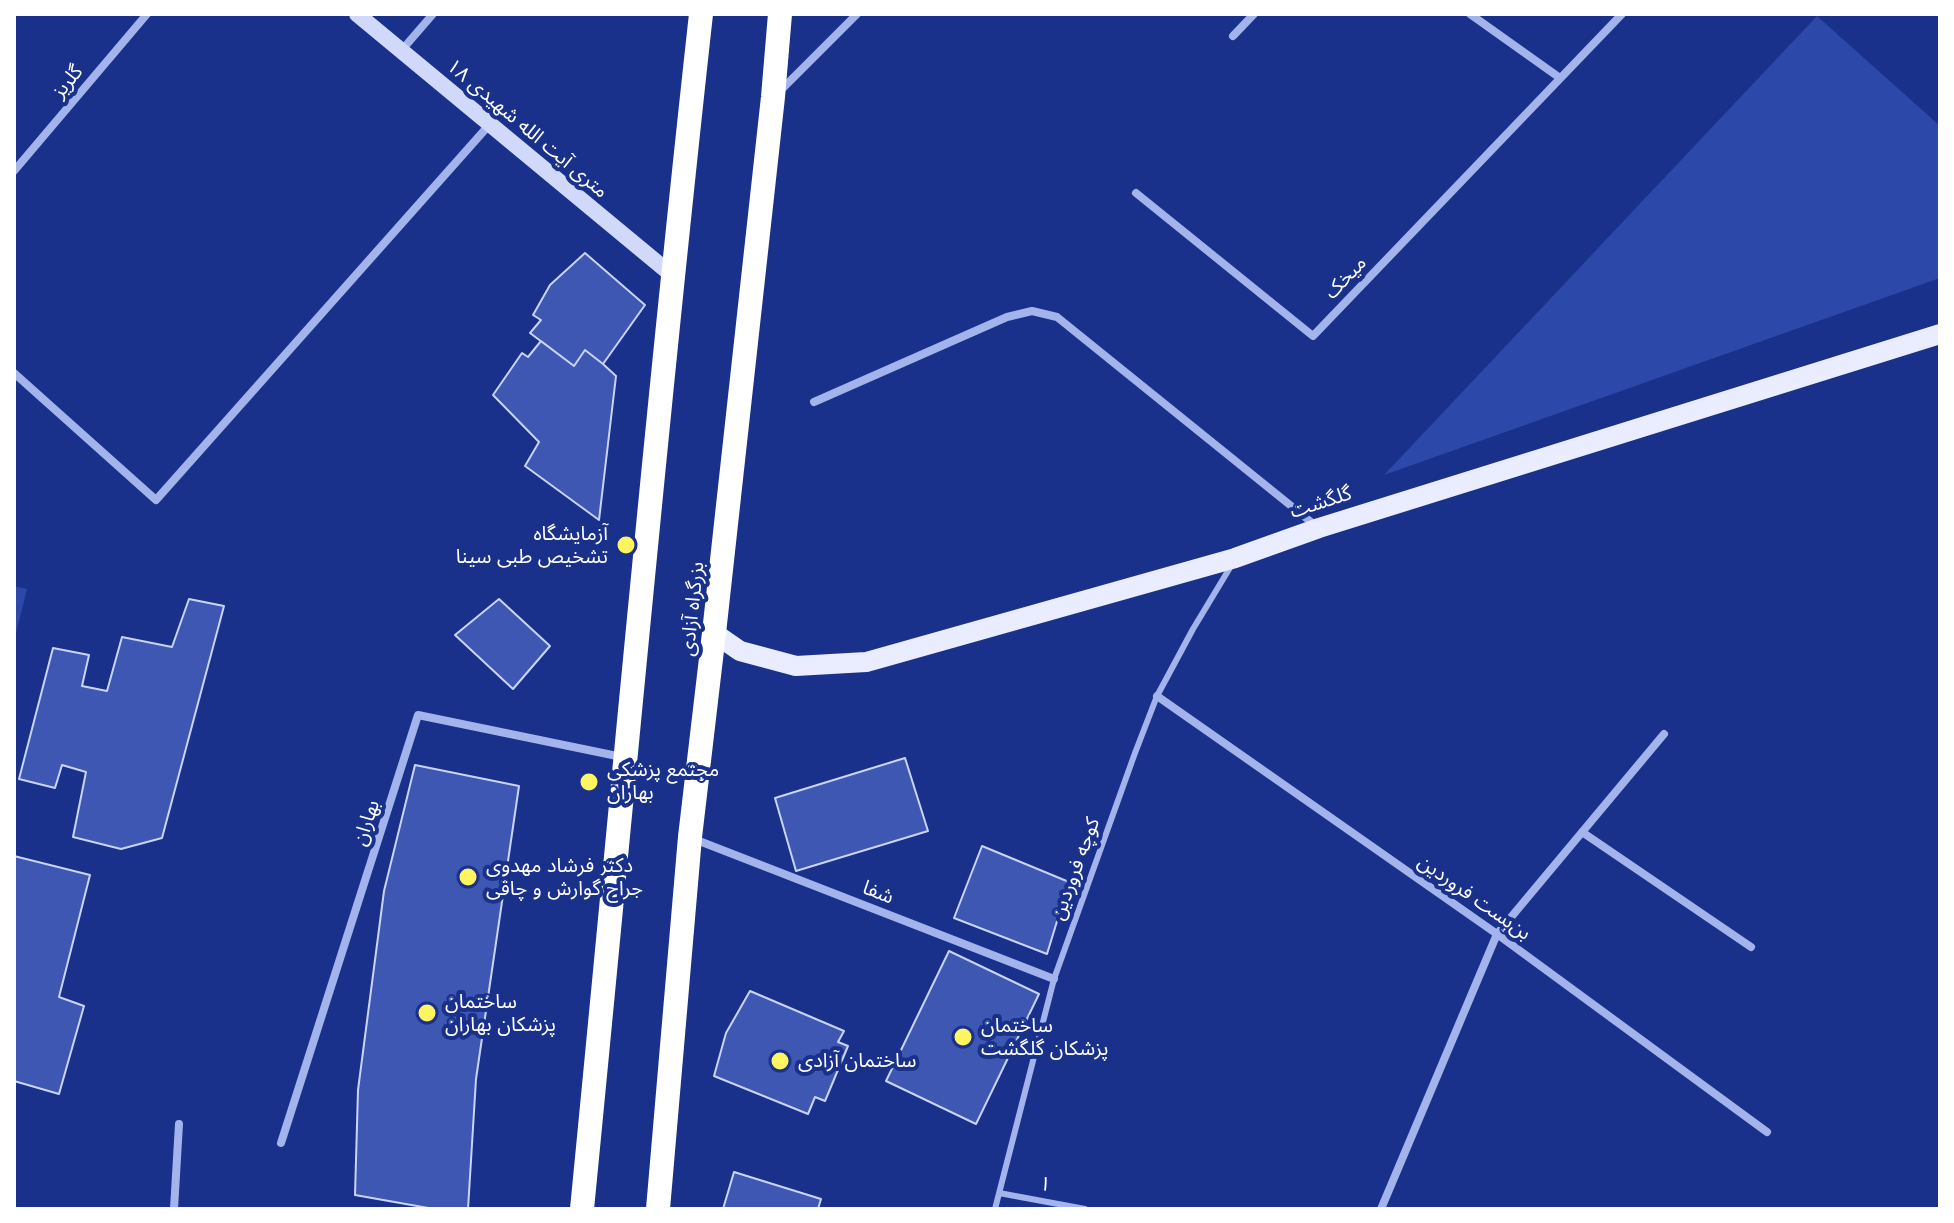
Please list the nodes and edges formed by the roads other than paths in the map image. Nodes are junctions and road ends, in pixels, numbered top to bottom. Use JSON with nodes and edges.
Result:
{"nodes":[{"id":1,"x":147,"y":14,"type":"edge"},
{"id":2,"x":357,"y":14,"type":"edge"},
{"id":3,"x":433,"y":14,"type":"edge"},
{"id":4,"x":701,"y":14,"type":"edge"},
{"id":5,"x":780,"y":14,"type":"edge"},
{"id":6,"x":857,"y":14,"type":"edge"},
{"id":7,"x":1254,"y":14,"type":"edge"},
{"id":8,"x":1470,"y":14,"type":"edge"},
{"id":9,"x":1622,"y":14,"type":"edge"},
{"id":10,"x":1233,"y":36,"type":"dead end"},
{"id":11,"x":401,"y":51,"type":"junction"},
{"id":12,"x":1560,"y":78,"type":"junction"},
{"id":13,"x":773,"y":97,"type":"junction"},
{"id":14,"x":490,"y":124,"type":"junction"},
{"id":15,"x":14,"y":171,"type":"edge"},
{"id":16,"x":1136,"y":193,"type":"dead end"},
{"id":17,"x":672,"y":275,"type":"junction"},
{"id":18,"x":1940,"y":334,"type":"edge"},
{"id":19,"x":14,"y":373,"type":"edge"},
{"id":20,"x":814,"y":402,"type":"dead end"},
{"id":21,"x":1319,"y":528,"type":"junction"},
{"id":22,"x":1235,"y":558,"type":"junction"},
{"id":23,"x":714,"y":633,"type":"junction"},
{"id":24,"x":1157,"y":696,"type":"junction"},
{"id":25,"x":1664,"y":734,"type":"dead end"},
{"id":26,"x":627,"y":758,"type":"junction"},
{"id":27,"x":1582,"y":832,"type":"junction"},
{"id":28,"x":690,"y":837,"type":"junction"},
{"id":29,"x":1497,"y":934,"type":"junction"},
{"id":30,"x":1751,"y":947,"type":"dead end"},
{"id":31,"x":1054,"y":979,"type":"junction"},
{"id":32,"x":179,"y":1124,"type":"dead end"},
{"id":33,"x":1767,"y":1132,"type":"dead end"},
{"id":34,"x":281,"y":1143,"type":"dead end"},
{"id":35,"x":999,"y":1193,"type":"junction"},
{"id":36,"x":174,"y":1209,"type":"edge"},
{"id":37,"x":582,"y":1209,"type":"edge"},
{"id":38,"x":658,"y":1209,"type":"edge"},
{"id":39,"x":995,"y":1209,"type":"edge"},
{"id":40,"x":1085,"y":1209,"type":"edge"},
{"id":41,"x":1381,"y":1209,"type":"edge"}],
"edges":[{"from":1,"to":15,"type":"street","name":"گلریز"},
{"from":2,"to":11,"type":"street","name":"۱۸ متری آیت الله شهیدی"},
{"from":3,"to":11,"type":"street"},
{"from":4,"to":17,"type":"highway"},
{"from":5,"to":13,"type":"highway","name":"بزرگراه آزادی"},
{"from":6,"to":13,"type":"street"},
{"from":7,"to":10,"type":"street"},
{"from":8,"to":12,"type":"street"},
{"from":9,"to":12,"type":"street","name":"میخک"},
{"from":11,"to":14,"type":"street","name":"۱۸ متری آیت الله شهیدی"},
{"from":12,"to":16,"type":"street","name":"میخک"},
{"from":13,"to":23,"type":"highway","name":"بزرگراه آزادی"},
{"from":14,"to":17,"type":"street","name":"۱۸ متری آیت الله شهیدی"},
{"from":14,"to":19,"type":"street"},
{"from":17,"to":26,"type":"highway"},
{"from":18,"to":21,"type":"main road","name":"گلگشت"},
{"from":20,"to":21,"type":"street"},
{"from":21,"to":22,"type":"main road","name":"گلگشت"},
{"from":22,"to":23,"type":"main road","name":"گلگشت"},
{"from":22,"to":24,"type":"lane","name":"کوچه فروردین"},
{"from":23,"to":28,"type":"highway","name":"بزرگراه آزادی"},
{"from":24,"to":29,"type":"street","name":"بن‌بست فروردین"},
{"from":24,"to":31,"type":"lane","name":"کوچه فروردین"},
{"from":25,"to":27,"type":"street"},
{"from":26,"to":34,"type":"street","name":"بهاران"},
{"from":26,"to":37,"type":"highway"},
{"from":27,"to":29,"type":"street"},
{"from":27,"to":30,"type":"street"},
{"from":28,"to":31,"type":"street","name":"شفا"},
{"from":28,"to":38,"type":"highway","name":"بزرگراه آزادی"},
{"from":29,"to":33,"type":"street","name":"بن‌بست فروردین"},
{"from":29,"to":41,"type":"street"},
{"from":31,"to":35,"type":"lane","name":"کوچه فروردین"},
{"from":32,"to":36,"type":"street"},
{"from":35,"to":39,"type":"lane","name":"کوچه فروردین"},
{"from":35,"to":40,"type":"lane","name":"۱"}]}
